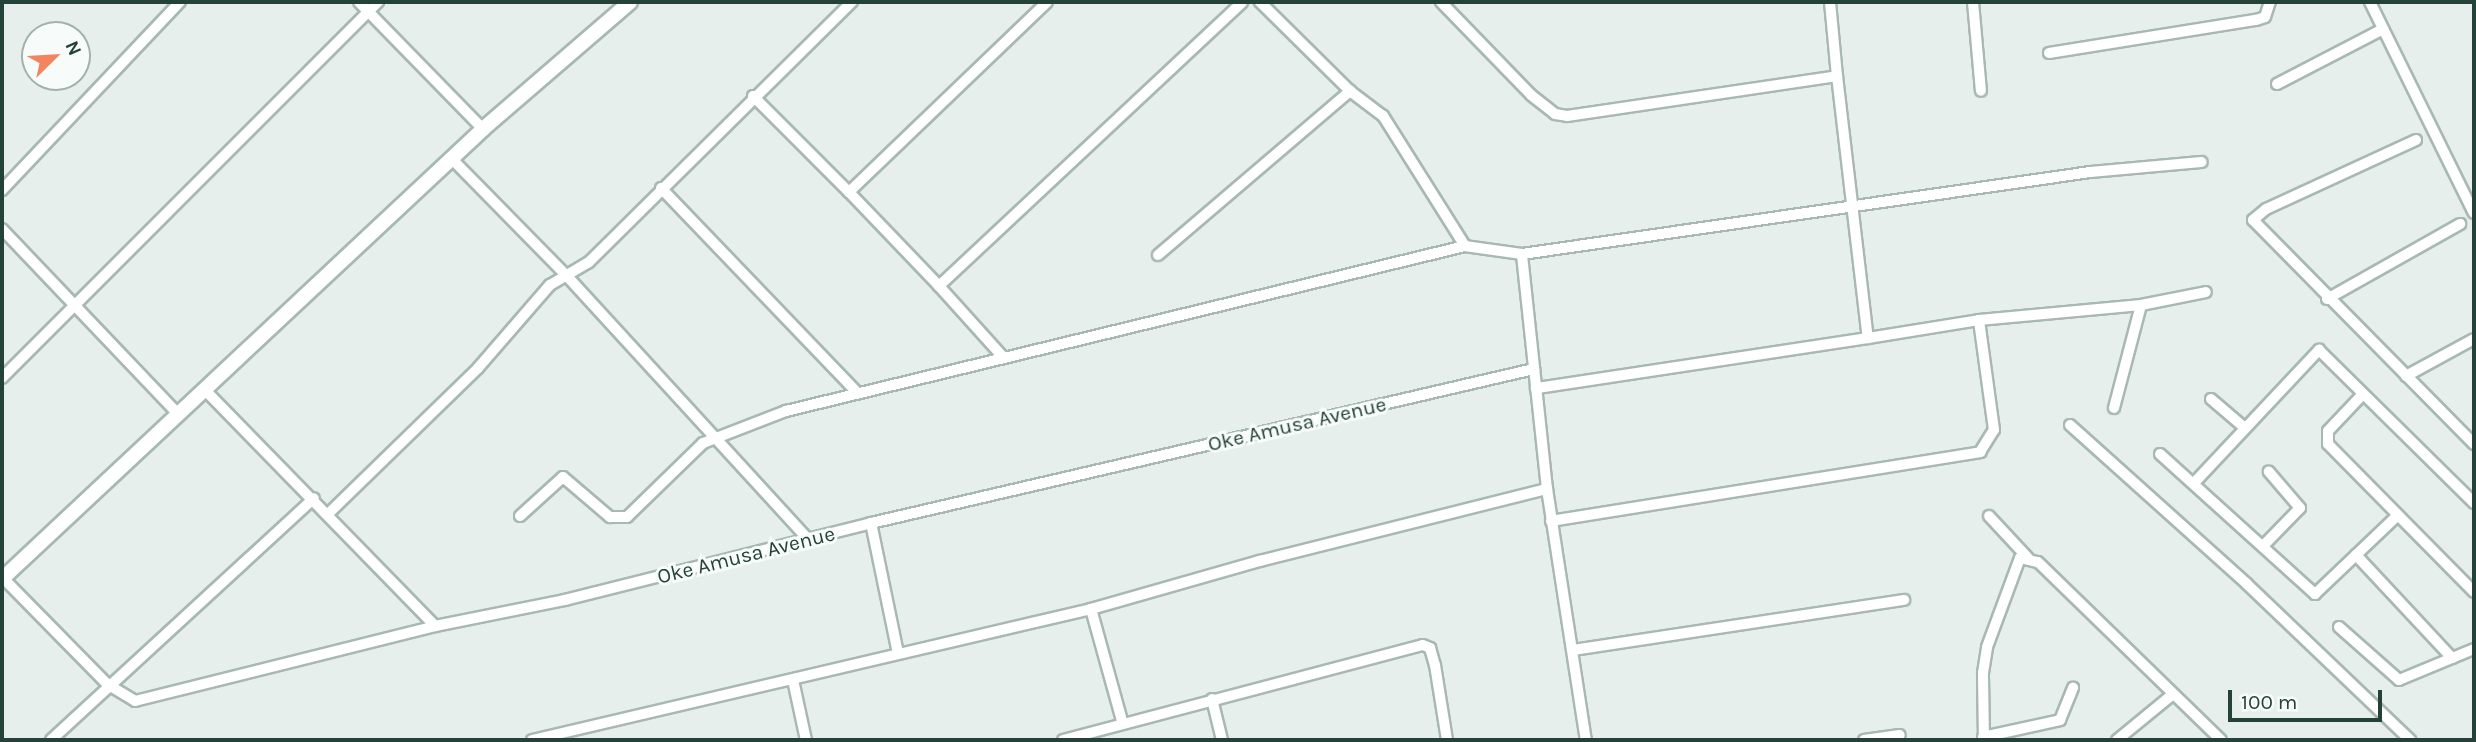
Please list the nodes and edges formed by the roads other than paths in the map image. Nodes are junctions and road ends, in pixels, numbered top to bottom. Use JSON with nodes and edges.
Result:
{"nodes":[{"id":1,"x":180,"y":2,"type":"edge"},
{"id":2,"x":359,"y":2,"type":"edge"},
{"id":3,"x":379,"y":2,"type":"edge"},
{"id":4,"x":630,"y":2,"type":"edge"},
{"id":5,"x":852,"y":2,"type":"edge"},
{"id":6,"x":1047,"y":2,"type":"edge"},
{"id":7,"x":1242,"y":2,"type":"edge"},
{"id":8,"x":1260,"y":2,"type":"edge"},
{"id":9,"x":1441,"y":2,"type":"edge"},
{"id":10,"x":1830,"y":2,"type":"edge"},
{"id":11,"x":1973,"y":2,"type":"edge"},
{"id":12,"x":2270,"y":2,"type":"edge"},
{"id":13,"x":2370,"y":2,"type":"edge"},
{"id":14,"x":369,"y":12,"type":"junction"},
{"id":15,"x":2383,"y":29,"type":"junction"},
{"id":16,"x":2049,"y":53,"type":"dead end"},
{"id":17,"x":1837,"y":75,"type":"junction"},
{"id":18,"x":2277,"y":84,"type":"dead end"},
{"id":19,"x":1350,"y":91,"type":"junction"},
{"id":20,"x":1980,"y":91,"type":"dead end"},
{"id":21,"x":754,"y":96,"type":"junction"},
{"id":22,"x":483,"y":129,"type":"junction"},
{"id":23,"x":2416,"y":140,"type":"dead end"},
{"id":24,"x":453,"y":160,"type":"junction"},
{"id":25,"x":2202,"y":162,"type":"dead end"},
{"id":26,"x":662,"y":188,"type":"junction"},
{"id":27,"x":2,"y":190,"type":"edge"},
{"id":28,"x":849,"y":192,"type":"junction"},
{"id":29,"x":1852,"y":208,"type":"junction"},
{"id":30,"x":2474,"y":213,"type":"edge"},
{"id":31,"x":2460,"y":224,"type":"dead end"},
{"id":32,"x":2,"y":229,"type":"edge"},
{"id":33,"x":1465,"y":246,"type":"junction"},
{"id":34,"x":1522,"y":254,"type":"junction"},
{"id":35,"x":1158,"y":255,"type":"dead end"},
{"id":36,"x":566,"y":275,"type":"junction"},
{"id":37,"x":939,"y":286,"type":"junction"},
{"id":38,"x":2206,"y":292,"type":"dead end"},
{"id":39,"x":2327,"y":299,"type":"junction"},
{"id":40,"x":2141,"y":305,"type":"junction"},
{"id":41,"x":75,"y":306,"type":"junction"},
{"id":42,"x":1979,"y":320,"type":"junction"},
{"id":43,"x":1868,"y":338,"type":"junction"},
{"id":44,"x":2474,"y":339,"type":"edge"},
{"id":45,"x":1002,"y":356,"type":"junction"},
{"id":46,"x":1534,"y":369,"type":"junction"},
{"id":47,"x":2406,"y":376,"type":"junction"},
{"id":48,"x":2,"y":378,"type":"edge"},
{"id":49,"x":1536,"y":388,"type":"junction"},
{"id":50,"x":205,"y":390,"type":"junction"},
{"id":51,"x":856,"y":391,"type":"junction"},
{"id":52,"x":2363,"y":394,"type":"junction"},
{"id":53,"x":2211,"y":399,"type":"dead end"},
{"id":54,"x":2114,"y":408,"type":"dead end"},
{"id":55,"x":177,"y":414,"type":"junction"},
{"id":56,"x":2070,"y":425,"type":"dead end"},
{"id":57,"x":2245,"y":428,"type":"junction"},
{"id":58,"x":716,"y":436,"type":"junction"},
{"id":59,"x":2474,"y":444,"type":"edge"},
{"id":60,"x":2160,"y":454,"type":"dead end"},
{"id":61,"x":2269,"y":472,"type":"dead end"},
{"id":62,"x":2194,"y":483,"type":"junction"},
{"id":63,"x":1547,"y":489,"type":"junction"},
{"id":64,"x":314,"y":498,"type":"junction"},
{"id":65,"x":2474,"y":503,"type":"edge"},
{"id":66,"x":329,"y":513,"type":"junction"},
{"id":67,"x":520,"y":516,"type":"dead end"},
{"id":68,"x":1989,"y":516,"type":"dead end"},
{"id":69,"x":2397,"y":516,"type":"junction"},
{"id":70,"x":1551,"y":521,"type":"junction"},
{"id":71,"x":872,"y":523,"type":"junction"},
{"id":72,"x":809,"y":540,"type":"junction"},
{"id":73,"x":2263,"y":546,"type":"junction"},
{"id":74,"x":2356,"y":555,"type":"junction"},
{"id":75,"x":2028,"y":558,"type":"junction"},
{"id":76,"x":2,"y":578,"type":"edge"},
{"id":77,"x":2474,"y":592,"type":"edge"},
{"id":78,"x":1904,"y":600,"type":"dead end"},
{"id":79,"x":1091,"y":609,"type":"junction"},
{"id":80,"x":435,"y":626,"type":"junction"},
{"id":81,"x":2339,"y":627,"type":"dead end"},
{"id":82,"x":2474,"y":649,"type":"edge"},
{"id":83,"x":1573,"y":650,"type":"junction"},
{"id":84,"x":898,"y":653,"type":"junction"},
{"id":85,"x":2452,"y":658,"type":"junction"},
{"id":86,"x":793,"y":680,"type":"junction"},
{"id":87,"x":107,"y":684,"type":"junction"},
{"id":88,"x":2073,"y":687,"type":"dead end"},
{"id":89,"x":2173,"y":694,"type":"junction"},
{"id":90,"x":1212,"y":699,"type":"junction"},
{"id":91,"x":1123,"y":724,"type":"junction"},
{"id":92,"x":1900,"y":735,"type":"dead end"},
{"id":93,"x":1984,"y":739,"type":"edge"},
{"id":94,"x":51,"y":740,"type":"edge"},
{"id":95,"x":531,"y":740,"type":"edge"},
{"id":96,"x":806,"y":740,"type":"edge"},
{"id":97,"x":1063,"y":740,"type":"edge"},
{"id":98,"x":1222,"y":740,"type":"edge"},
{"id":99,"x":1447,"y":740,"type":"edge"},
{"id":100,"x":1586,"y":740,"type":"edge"},
{"id":101,"x":1864,"y":740,"type":"edge"},
{"id":102,"x":2117,"y":740,"type":"edge"},
{"id":103,"x":2221,"y":740,"type":"edge"},
{"id":104,"x":2410,"y":740,"type":"edge"}],
"edges":[{"from":1,"to":27,"type":"street"},
{"from":2,"to":14,"type":"street"},
{"from":3,"to":14,"type":"street"},
{"from":4,"to":22,"type":"street"},
{"from":5,"to":21,"type":"street"},
{"from":6,"to":28,"type":"street"},
{"from":7,"to":37,"type":"street"},
{"from":8,"to":19,"type":"street"},
{"from":9,"to":17,"type":"street"},
{"from":10,"to":17,"type":"street"},
{"from":11,"to":20,"type":"street"},
{"from":12,"to":16,"type":"street"},
{"from":13,"to":15,"type":"street"},
{"from":14,"to":22,"type":"street"},
{"from":14,"to":41,"type":"street"},
{"from":15,"to":18,"type":"street"},
{"from":15,"to":30,"type":"street"},
{"from":17,"to":29,"type":"street"},
{"from":19,"to":33,"type":"street"},
{"from":19,"to":35,"type":"street"},
{"from":21,"to":26,"type":"street"},
{"from":21,"to":28,"type":"street"},
{"from":22,"to":24,"type":"street"},
{"from":23,"to":39,"type":"street"},
{"from":24,"to":36,"type":"street"},
{"from":24,"to":50,"type":"street"},
{"from":25,"to":29,"type":"street"},
{"from":26,"to":36,"type":"street"},
{"from":26,"to":51,"type":"street"},
{"from":28,"to":37,"type":"street"},
{"from":29,"to":34,"type":"street"},
{"from":29,"to":43,"type":"street"},
{"from":31,"to":39,"type":"street"},
{"from":32,"to":41,"type":"street"},
{"from":33,"to":34,"type":"street"},
{"from":33,"to":45,"type":"street"},
{"from":34,"to":46,"type":"street"},
{"from":36,"to":58,"type":"street"},
{"from":36,"to":66,"type":"street"},
{"from":37,"to":45,"type":"street"},
{"from":38,"to":40,"type":"street"},
{"from":39,"to":47,"type":"street"},
{"from":40,"to":42,"type":"street"},
{"from":40,"to":54,"type":"street"},
{"from":41,"to":48,"type":"street"},
{"from":41,"to":55,"type":"street"},
{"from":42,"to":43,"type":"street"},
{"from":42,"to":70,"type":"street"},
{"from":43,"to":49,"type":"street"},
{"from":44,"to":47,"type":"street"},
{"from":45,"to":51,"type":"street"},
{"from":46,"to":49,"type":"street"},
{"from":46,"to":71,"type":"street","name":"Oke Amusa Avenue"},
{"from":47,"to":59,"type":"street"},
{"from":49,"to":63,"type":"street"},
{"from":50,"to":55,"type":"street"},
{"from":50,"to":64,"type":"street"},
{"from":51,"to":58,"type":"street"},
{"from":52,"to":57,"type":"street"},
{"from":52,"to":65,"type":"street"},
{"from":52,"to":69,"type":"street"},
{"from":53,"to":57,"type":"street"},
{"from":55,"to":76,"type":"street"},
{"from":56,"to":104,"type":"street"},
{"from":57,"to":62,"type":"street"},
{"from":58,"to":67,"type":"street"},
{"from":58,"to":72,"type":"street"},
{"from":60,"to":62,"type":"street"},
{"from":61,"to":73,"type":"street"},
{"from":62,"to":73,"type":"street"},
{"from":63,"to":70,"type":"street"},
{"from":63,"to":79,"type":"street"},
{"from":64,"to":66,"type":"street"},
{"from":64,"to":87,"type":"street"},
{"from":66,"to":80,"type":"street"},
{"from":68,"to":75,"type":"street"},
{"from":69,"to":74,"type":"street"},
{"from":69,"to":77,"type":"street"},
{"from":70,"to":83,"type":"street"},
{"from":71,"to":72,"type":"street","name":"Oke Amusa Avenue"},
{"from":71,"to":84,"type":"street"},
{"from":72,"to":80,"type":"street","name":"Oke Amusa Avenue"},
{"from":73,"to":74,"type":"street"},
{"from":74,"to":85,"type":"street"},
{"from":75,"to":89,"type":"street"},
{"from":75,"to":93,"type":"street"},
{"from":76,"to":87,"type":"street","name":"Oke Amusa Avenue"},
{"from":78,"to":83,"type":"street"},
{"from":79,"to":84,"type":"street"},
{"from":79,"to":91,"type":"street"},
{"from":80,"to":87,"type":"street","name":"Oke Amusa Avenue"},
{"from":81,"to":85,"type":"street"},
{"from":82,"to":85,"type":"street"},
{"from":83,"to":100,"type":"street"},
{"from":84,"to":86,"type":"street"},
{"from":86,"to":95,"type":"street"},
{"from":86,"to":96,"type":"street"},
{"from":87,"to":94,"type":"street"},
{"from":88,"to":93,"type":"street"},
{"from":89,"to":102,"type":"street"},
{"from":89,"to":103,"type":"street"},
{"from":90,"to":91,"type":"street"},
{"from":90,"to":98,"type":"street"},
{"from":90,"to":99,"type":"street"},
{"from":91,"to":97,"type":"street"},
{"from":92,"to":101,"type":"street"}]}
